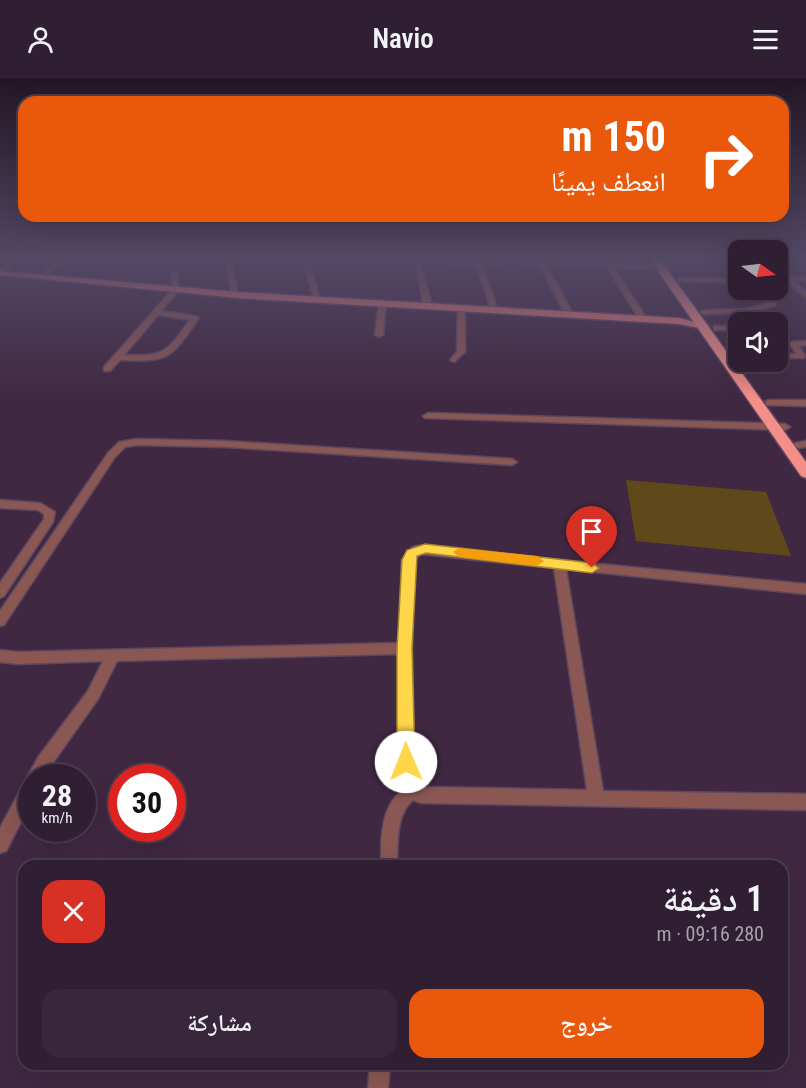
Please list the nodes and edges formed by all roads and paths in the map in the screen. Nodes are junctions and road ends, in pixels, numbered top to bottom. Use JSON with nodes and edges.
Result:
{"nodes":[{"id":1,"x":163,"y":305,"type":"edge"},
{"id":2,"x":382,"y":305,"type":"edge"},
{"id":3,"x":413,"y":305,"type":"edge"},
{"id":4,"x":494,"y":305,"type":"edge"},
{"id":5,"x":564,"y":305,"type":"edge"},
{"id":6,"x":634,"y":305,"type":"edge"},
{"id":7,"x":694,"y":305,"type":"edge"},
{"id":8,"x":696,"y":305,"type":"edge"},
{"id":9,"x":767,"y":305,"type":"edge"},
{"id":10,"x":425,"y":306,"type":"joint"},
{"id":11,"x":461,"y":308,"type":"junction"},
{"id":12,"x":495,"y":309,"type":"junction"},
{"id":13,"x":156,"y":313,"type":"junction"},
{"id":14,"x":569,"y":314,"type":"junction"},
{"id":15,"x":643,"y":319,"type":"junction"},
{"id":16,"x":706,"y":321,"type":"junction"},
{"id":17,"x":728,"y":326,"type":"edge"},
{"id":18,"x":378,"y":335,"type":"dead end"},
{"id":19,"x":806,"y":343,"type":"edge"},
{"id":20,"x":728,"y":347,"type":"edge"},
{"id":21,"x":788,"y":356,"type":"edge"},
{"id":22,"x":118,"y":357,"type":"junction"},
{"id":23,"x":454,"y":360,"type":"dead end"},
{"id":24,"x":107,"y":369,"type":"dead end"},
{"id":25,"x":747,"y":372,"type":"edge"},
{"id":26,"x":768,"y":403,"type":"junction"},
{"id":27,"x":806,"y":403,"type":"edge"},
{"id":28,"x":428,"y":416,"type":"dead end"},
{"id":29,"x":779,"y":426,"type":"junction"},
{"id":30,"x":803,"y":448,"type":"edge"},
{"id":31,"x":512,"y":462,"type":"dead end"},
{"id":32,"x":806,"y":473,"type":"edge"},
{"id":33,"x":0,"y":504,"type":"edge"},
{"id":34,"x":559,"y":564,"type":"junction"},
{"id":35,"x":806,"y":589,"type":"edge"},
{"id":36,"x":0,"y":593,"type":"edge"},
{"id":37,"x":0,"y":621,"type":"edge"},
{"id":38,"x":405,"y":648,"type":"junction"},
{"id":39,"x":0,"y":656,"type":"edge"},
{"id":40,"x":113,"y":656,"type":"junction"},
{"id":41,"x":43,"y":764,"type":"edge"},
{"id":42,"x":411,"y":792,"type":"junction"},
{"id":43,"x":596,"y":798,"type":"junction"},
{"id":44,"x":806,"y":802,"type":"edge"},
{"id":45,"x":18,"y":811,"type":"edge"},
{"id":46,"x":0,"y":845,"type":"edge"},
{"id":47,"x":390,"y":860,"type":"edge"},
{"id":48,"x":380,"y":1070,"type":"edge"},
{"id":49,"x":378,"y":1088,"type":"edge"}],
"edges":[{"from":1,"to":13,"type":"street"},
{"from":2,"to":18,"type":"street"},
{"from":3,"to":10,"type":"main road"},
{"from":4,"to":12,"type":"street"},
{"from":5,"to":14,"type":"street"},
{"from":6,"to":15,"type":"street"},
{"from":7,"to":16,"type":"highway"},
{"from":8,"to":16,"type":"highway"},
{"from":9,"to":16,"type":"street"},
{"from":10,"to":11,"type":"main road"},
{"from":11,"to":12,"type":"main road"},
{"from":11,"to":23,"type":"street"},
{"from":12,"to":14,"type":"main road"},
{"from":13,"to":22,"type":"street"},
{"from":13,"to":22,"type":"street"},
{"from":14,"to":15,"type":"main road"},
{"from":15,"to":16,"type":"main road"},
{"from":16,"to":17,"type":"street"},
{"from":16,"to":20,"type":"highway"},
{"from":16,"to":29,"type":"highway"},
{"from":19,"to":21,"type":"street"},
{"from":22,"to":24,"type":"street"},
{"from":25,"to":26,"type":"highway"},
{"from":26,"to":27,"type":"street"},
{"from":26,"to":29,"type":"highway"},
{"from":28,"to":29,"type":"street"},
{"from":29,"to":30,"type":"highway"},
{"from":29,"to":32,"type":"highway"},
{"from":31,"to":37,"type":"street"},
{"from":33,"to":36,"type":"street"},
{"from":34,"to":35,"type":"street"},
{"from":34,"to":38,"type":"street"},
{"from":34,"to":43,"type":"street"},
{"from":38,"to":40,"type":"street"},
{"from":38,"to":42,"type":"street"},
{"from":39,"to":40,"type":"street"},
{"from":40,"to":41,"type":"street"},
{"from":42,"to":43,"type":"street"},
{"from":42,"to":47,"type":"street"},
{"from":43,"to":44,"type":"street"},
{"from":45,"to":46,"type":"street"},
{"from":48,"to":49,"type":"street"}]}
